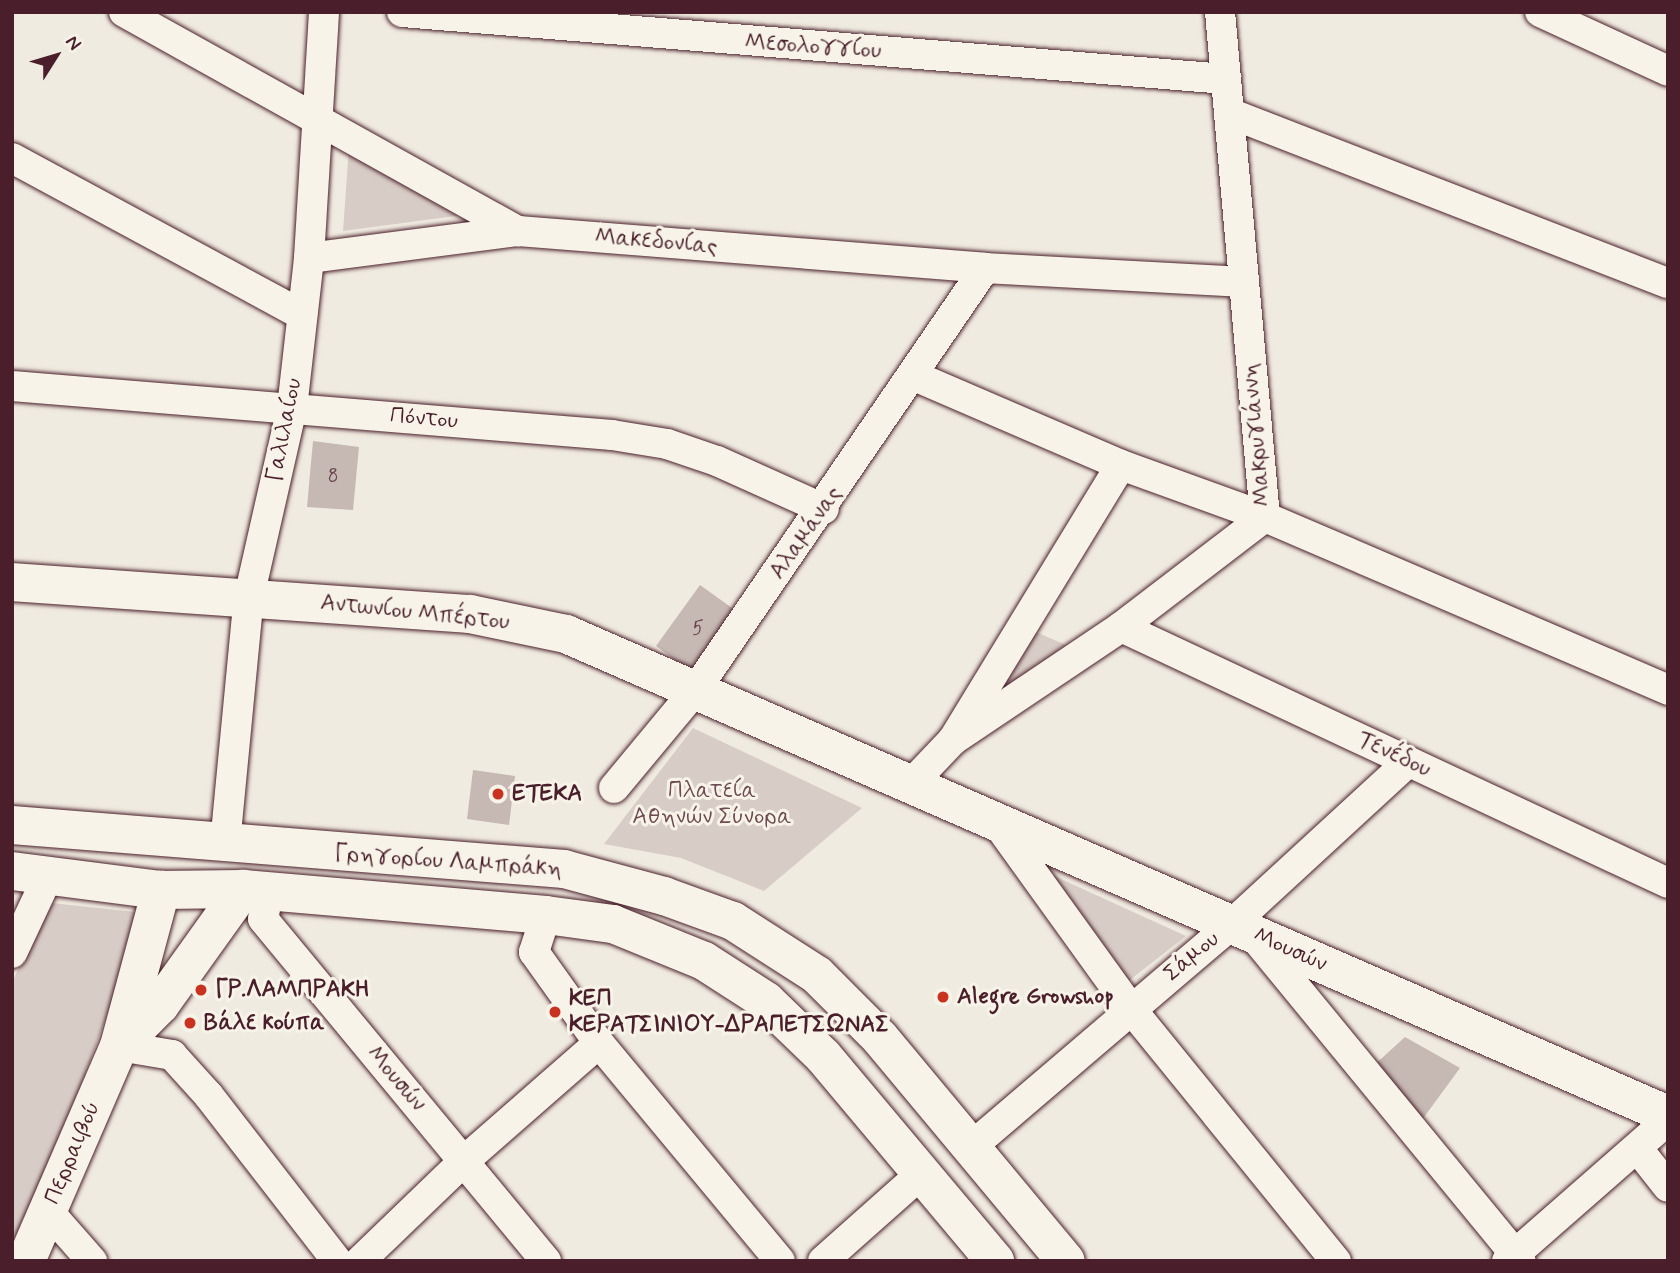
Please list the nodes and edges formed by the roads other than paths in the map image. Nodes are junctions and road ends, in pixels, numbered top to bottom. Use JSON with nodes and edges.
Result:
{"nodes":[{"id":1,"x":124,"y":12,"type":"edge"},
{"id":2,"x":324,"y":12,"type":"edge"},
{"id":3,"x":402,"y":12,"type":"edge"},
{"id":4,"x":1220,"y":12,"type":"edge"},
{"id":5,"x":1541,"y":12,"type":"edge"},
{"id":6,"x":1668,"y":71,"type":"edge"},
{"id":7,"x":1226,"y":79,"type":"junction"},
{"id":8,"x":1229,"y":113,"type":"junction"},
{"id":9,"x":317,"y":118,"type":"junction"},
{"id":10,"x":12,"y":158,"type":"edge"},
{"id":11,"x":517,"y":231,"type":"junction"},
{"id":12,"x":309,"y":258,"type":"junction"},
{"id":13,"x":985,"y":268,"type":"junction"},
{"id":14,"x":1244,"y":282,"type":"junction"},
{"id":15,"x":1668,"y":283,"type":"edge"},
{"id":16,"x":302,"y":315,"type":"junction"},
{"id":17,"x":912,"y":374,"type":"junction"},
{"id":18,"x":12,"y":386,"type":"edge"},
{"id":19,"x":292,"y":408,"type":"junction"},
{"id":20,"x":1121,"y":465,"type":"junction"},
{"id":21,"x":824,"y":509,"type":"junction"},
{"id":22,"x":1265,"y":517,"type":"junction"},
{"id":23,"x":12,"y":582,"type":"edge"},
{"id":24,"x":249,"y":597,"type":"junction"},
{"id":25,"x":1121,"y":627,"type":"junction"},
{"id":26,"x":697,"y":688,"type":"junction"},
{"id":27,"x":1668,"y":690,"type":"edge"},
{"id":28,"x":953,"y":740,"type":"junction"},
{"id":29,"x":1408,"y":762,"type":"junction"},
{"id":30,"x":912,"y":783,"type":"junction"},
{"id":31,"x":614,"y":788,"type":"dead end"},
{"id":32,"x":994,"y":819,"type":"junction"},
{"id":33,"x":12,"y":825,"type":"edge"},
{"id":34,"x":225,"y":844,"type":"junction"},
{"id":35,"x":30,"y":872,"type":"edge"},
{"id":36,"x":1668,"y":883,"type":"edge"},
{"id":37,"x":161,"y":890,"type":"junction"},
{"id":38,"x":256,"y":890,"type":"junction"},
{"id":39,"x":546,"y":915,"type":"junction"},
{"id":40,"x":1241,"y":928,"type":"junction"},
{"id":41,"x":12,"y":953,"type":"edge"},
{"id":42,"x":1130,"y":1009,"type":"junction"},
{"id":43,"x":599,"y":1043,"type":"junction"},
{"id":44,"x":119,"y":1046,"type":"junction"},
{"id":45,"x":1668,"y":1115,"type":"edge"},
{"id":46,"x":1668,"y":1121,"type":"edge"},
{"id":47,"x":971,"y":1147,"type":"junction"},
{"id":48,"x":1638,"y":1149,"type":"junction"},
{"id":49,"x":464,"y":1161,"type":"junction"},
{"id":50,"x":921,"y":1174,"type":"junction"},
{"id":51,"x":1668,"y":1187,"type":"edge"},
{"id":52,"x":48,"y":1211,"type":"junction"},
{"id":53,"x":1514,"y":1258,"type":"edge"},
{"id":54,"x":26,"y":1261,"type":"edge"},
{"id":55,"x":92,"y":1261,"type":"edge"},
{"id":56,"x":337,"y":1261,"type":"edge"},
{"id":57,"x":360,"y":1261,"type":"edge"},
{"id":58,"x":546,"y":1261,"type":"edge"},
{"id":59,"x":780,"y":1261,"type":"edge"},
{"id":60,"x":823,"y":1261,"type":"edge"},
{"id":61,"x":995,"y":1261,"type":"edge"},
{"id":62,"x":1066,"y":1261,"type":"edge"},
{"id":63,"x":1336,"y":1261,"type":"edge"}],
"edges":[{"from":1,"to":9,"type":"street","name":"Μακεδονίας"},
{"from":2,"to":9,"type":"street","name":"Γαλιλαίου"},
{"from":3,"to":7,"type":"street","name":"Μεσολογγίου"},
{"from":4,"to":7,"type":"street","name":"Μακρυγιάννη"},
{"from":5,"to":6,"type":"street"},
{"from":7,"to":8,"type":"street","name":"Μακρυγιάννη"},
{"from":8,"to":14,"type":"street","name":"Μακρυγιάννη"},
{"from":8,"to":15,"type":"street"},
{"from":9,"to":11,"type":"street","name":"Μακεδονίας"},
{"from":9,"to":12,"type":"street","name":"Γαλιλαίου"},
{"from":10,"to":16,"type":"street"},
{"from":11,"to":12,"type":"street"},
{"from":11,"to":13,"type":"street","name":"Μακεδονίας"},
{"from":12,"to":16,"type":"street","name":"Γαλιλαίου"},
{"from":13,"to":14,"type":"street","name":"Μακεδονίας"},
{"from":13,"to":17,"type":"street","name":"Αλαμάνας"},
{"from":14,"to":22,"type":"street","name":"Μακρυγιάννη"},
{"from":16,"to":19,"type":"street","name":"Γαλιλαίου"},
{"from":17,"to":20,"type":"street"},
{"from":17,"to":21,"type":"street","name":"Αλαμάνας"},
{"from":18,"to":19,"type":"street","name":"Πόντου"},
{"from":19,"to":21,"type":"street","name":"Πόντου"},
{"from":19,"to":24,"type":"street","name":"Γαλιλαίου"},
{"from":20,"to":22,"type":"street"},
{"from":20,"to":28,"type":"street"},
{"from":21,"to":26,"type":"street","name":"Αλαμάνας"},
{"from":22,"to":25,"type":"street","name":"Μακρυγιάννη"},
{"from":22,"to":27,"type":"street"},
{"from":23,"to":24,"type":"street","name":"Αντωνίου Μπέρτου"},
{"from":24,"to":26,"type":"street","name":"Αντωνίου Μπέρτου"},
{"from":24,"to":34,"type":"street","name":"Γαλιλαίου"},
{"from":25,"to":28,"type":"street","name":"Μακρυγιάννη"},
{"from":25,"to":29,"type":"street","name":"Τενέδου"},
{"from":26,"to":30,"type":"street","name":"Αντωνίου Μπέρτου"},
{"from":26,"to":31,"type":"street","name":"Αλαμάνας"},
{"from":28,"to":30,"type":"street"},
{"from":29,"to":36,"type":"street","name":"Τενέδου"},
{"from":29,"to":40,"type":"street","name":"Σάμου"},
{"from":30,"to":32,"type":"street","name":"Μουσών"},
{"from":32,"to":40,"type":"street","name":"Μουσών"},
{"from":32,"to":42,"type":"street"},
{"from":33,"to":34,"type":"street","name":"Γρηγορίου Λαμπράκη"},
{"from":34,"to":47,"type":"street","name":"Γρηγορίου Λαμπράκη"},
{"from":35,"to":37,"type":"street","name":"Γρηγορίου Λαμπράκη"},
{"from":35,"to":41,"type":"street"},
{"from":37,"to":38,"type":"street","name":"Γρηγορίου Λαμπράκη"},
{"from":37,"to":44,"type":"street","name":"Περραιβού"},
{"from":38,"to":39,"type":"street","name":"Γρηγορίου Λαμπράκη"},
{"from":38,"to":44,"type":"street","name":"Περραιβού"},
{"from":38,"to":49,"type":"street","name":"Μουσών"},
{"from":39,"to":43,"type":"street"},
{"from":39,"to":50,"type":"street","name":"Γρηγορίου Λαμπράκη"},
{"from":40,"to":42,"type":"street","name":"Σάμου"},
{"from":40,"to":45,"type":"street","name":"Μουσών"},
{"from":40,"to":53,"type":"street"},
{"from":42,"to":47,"type":"street","name":"Σάμου"},
{"from":42,"to":63,"type":"street"},
{"from":43,"to":49,"type":"street"},
{"from":43,"to":59,"type":"street"},
{"from":44,"to":52,"type":"street","name":"Περραιβού"},
{"from":44,"to":56,"type":"street"},
{"from":46,"to":48,"type":"street"},
{"from":47,"to":62,"type":"street","name":"Γρηγορίου Λαμπράκη"},
{"from":48,"to":51,"type":"street"},
{"from":48,"to":53,"type":"street"},
{"from":49,"to":57,"type":"street"},
{"from":49,"to":58,"type":"street","name":"Μουσών"},
{"from":50,"to":60,"type":"street"},
{"from":50,"to":61,"type":"street","name":"Γρηγορίου Λαμπράκη"},
{"from":52,"to":54,"type":"street","name":"Περραιβού"},
{"from":52,"to":55,"type":"street"}]}
